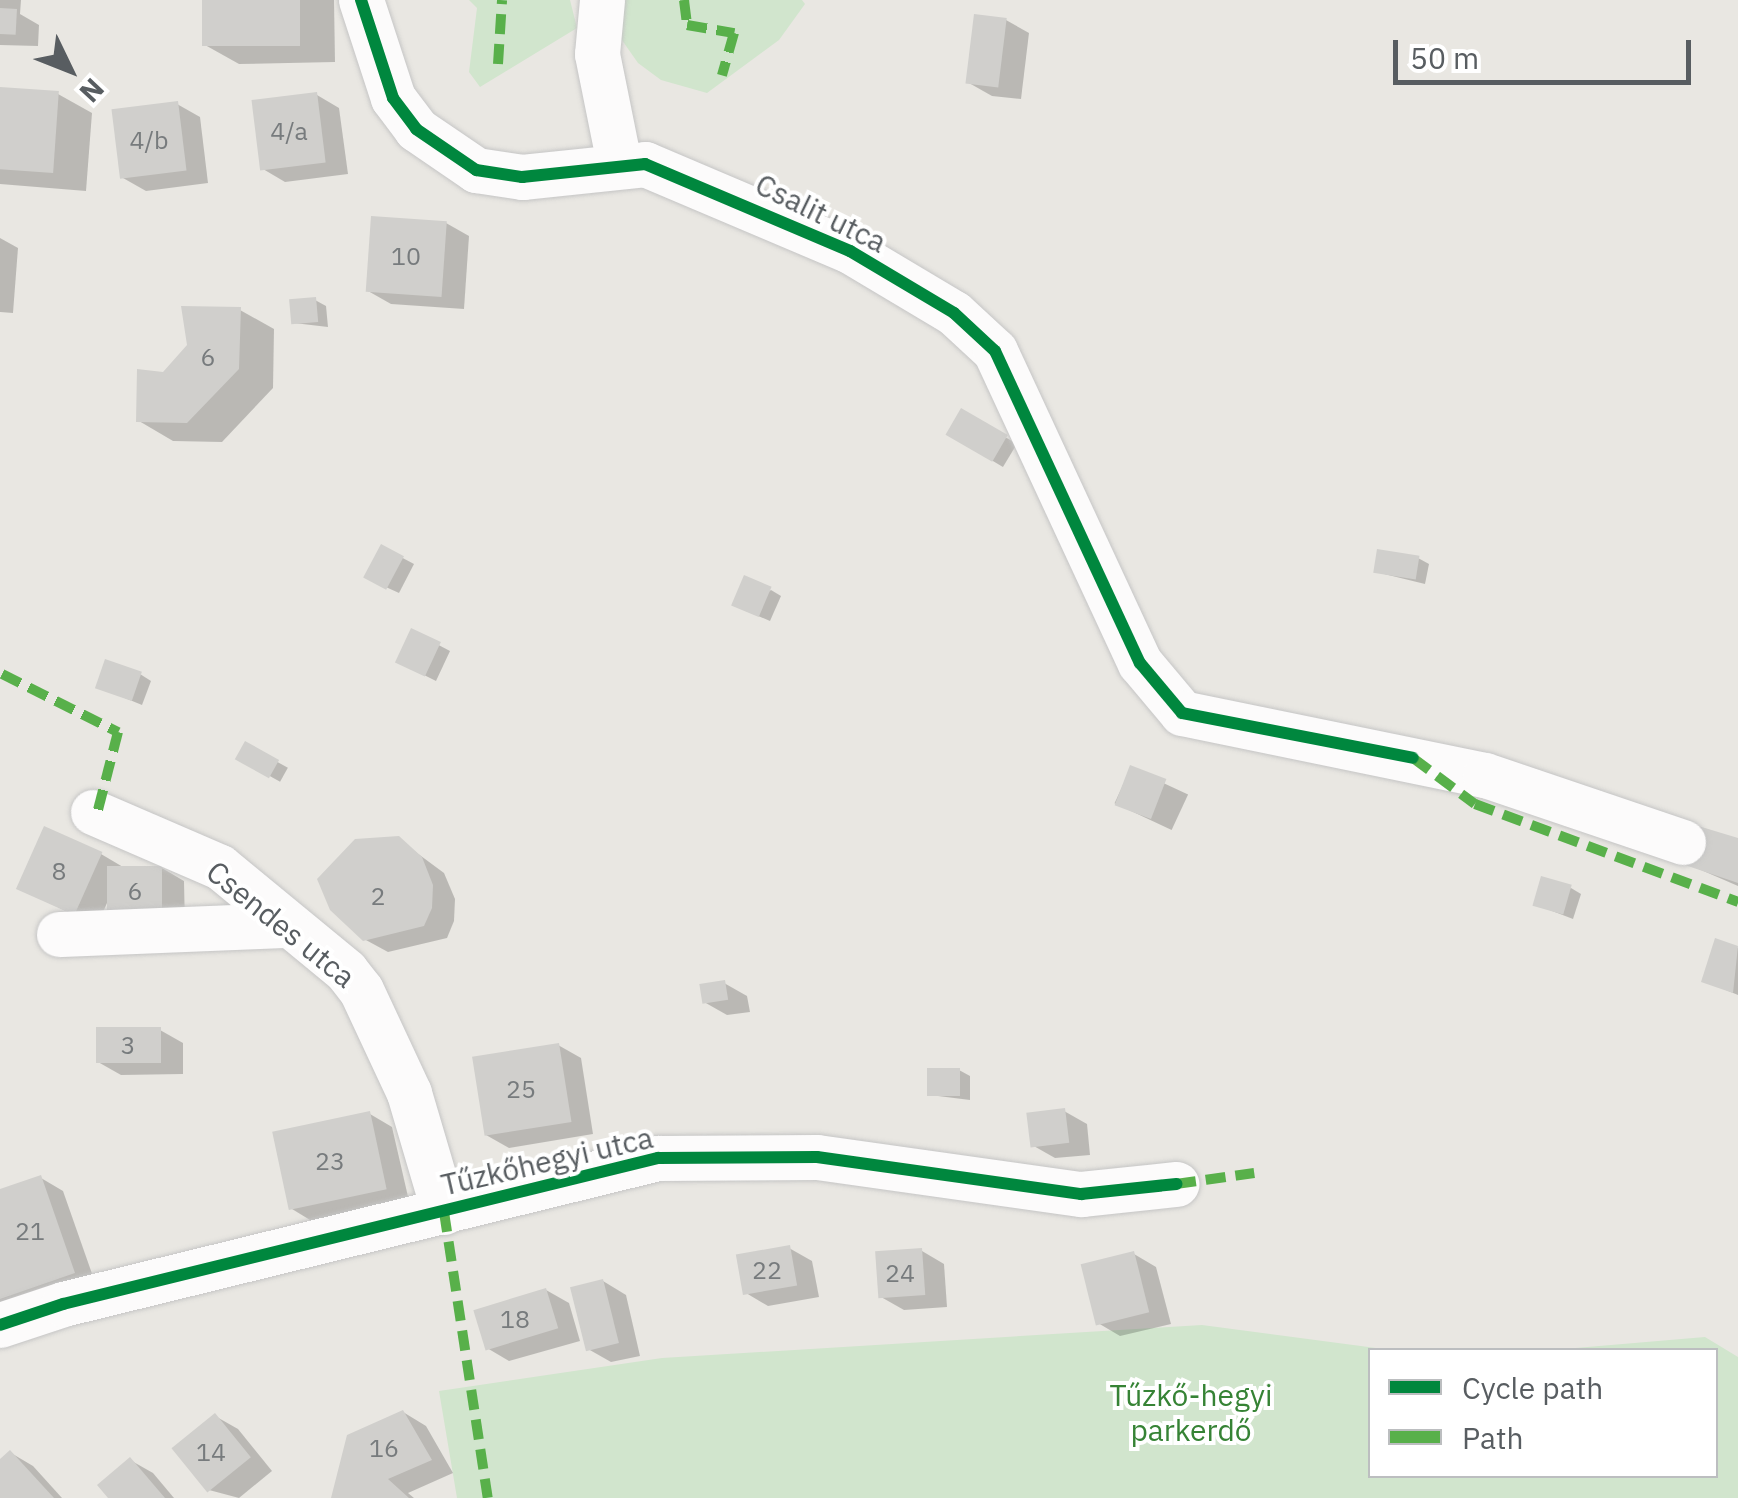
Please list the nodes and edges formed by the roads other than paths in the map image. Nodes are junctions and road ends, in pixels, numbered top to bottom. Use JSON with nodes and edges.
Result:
{"nodes":[{"id":1,"x":361,"y":0,"type":"edge"},
{"id":2,"x":602,"y":0,"type":"edge"},
{"id":3,"x":619,"y":164,"type":"junction"},
{"id":4,"x":92,"y":812,"type":"dead end"},
{"id":5,"x":1684,"y":842,"type":"dead end"},
{"id":6,"x":286,"y":925,"type":"junction"},
{"id":7,"x":58,"y":934,"type":"dead end"},
{"id":8,"x":1176,"y":1184,"type":"dead end"},
{"id":9,"x":444,"y":1212,"type":"junction"},
{"id":10,"x":0,"y":1325,"type":"edge"}],
"edges":[{"from":1,"to":3,"type":"street","name":"Csalit utca"},
{"from":2,"to":3,"type":"street"},
{"from":3,"to":5,"type":"street","name":"Csalit utca"},
{"from":4,"to":6,"type":"street","name":"Csendes utca"},
{"from":6,"to":7,"type":"street"},
{"from":6,"to":9,"type":"street","name":"Csendes utca"},
{"from":8,"to":9,"type":"street","name":"Tűzkőhegyi utca"},
{"from":9,"to":10,"type":"street","name":"Tűzkőhegyi utca"}]}
